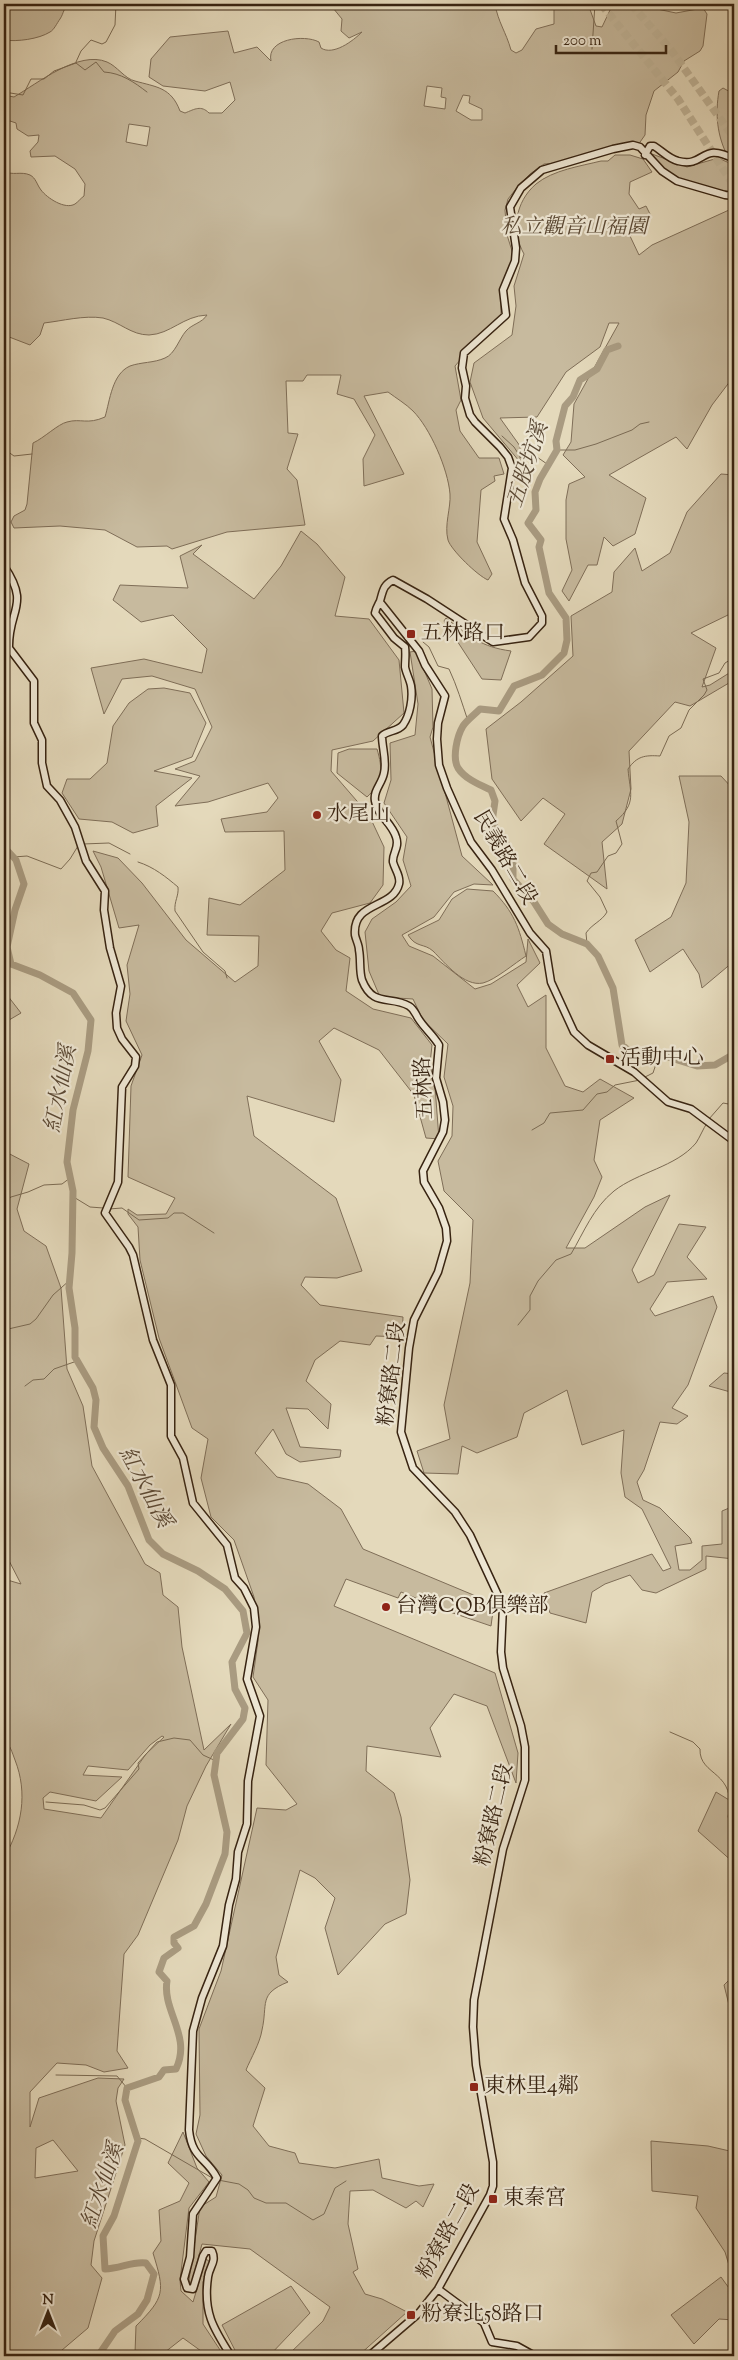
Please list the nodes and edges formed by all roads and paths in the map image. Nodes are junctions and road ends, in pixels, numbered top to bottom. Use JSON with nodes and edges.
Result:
{"nodes":[{"id":1,"x":645,"y":155,"type":"junction"},
{"id":2,"x":734,"y":159,"type":"edge"},
{"id":3,"x":734,"y":196,"type":"edge"},
{"id":4,"x":4,"y":566,"type":"edge"},
{"id":5,"x":380,"y":602,"type":"junction"},
{"id":6,"x":734,"y":1141,"type":"edge"},
{"id":7,"x":426,"y":1163,"type":"joint"},
{"id":8,"x":438,"y":2289,"type":"junction"},
{"id":9,"x":231,"y":2356,"type":"edge"},
{"id":10,"x":369,"y":2356,"type":"edge"},
{"id":11,"x":534,"y":2356,"type":"edge"}],
"edges":[{"from":1,"to":2,"type":"street"},
{"from":1,"to":3,"type":"street"},
{"from":1,"to":5,"type":"street"},
{"from":4,"to":9,"type":"street"},
{"from":5,"to":6,"type":"street","name":"民義路二段"},
{"from":5,"to":7,"type":"street","name":"五林路"},
{"from":7,"to":8,"type":"street","name":"粉寮路二段"},
{"from":8,"to":10,"type":"street","name":"粉寮路二段"},
{"from":8,"to":11,"type":"street"}]}
